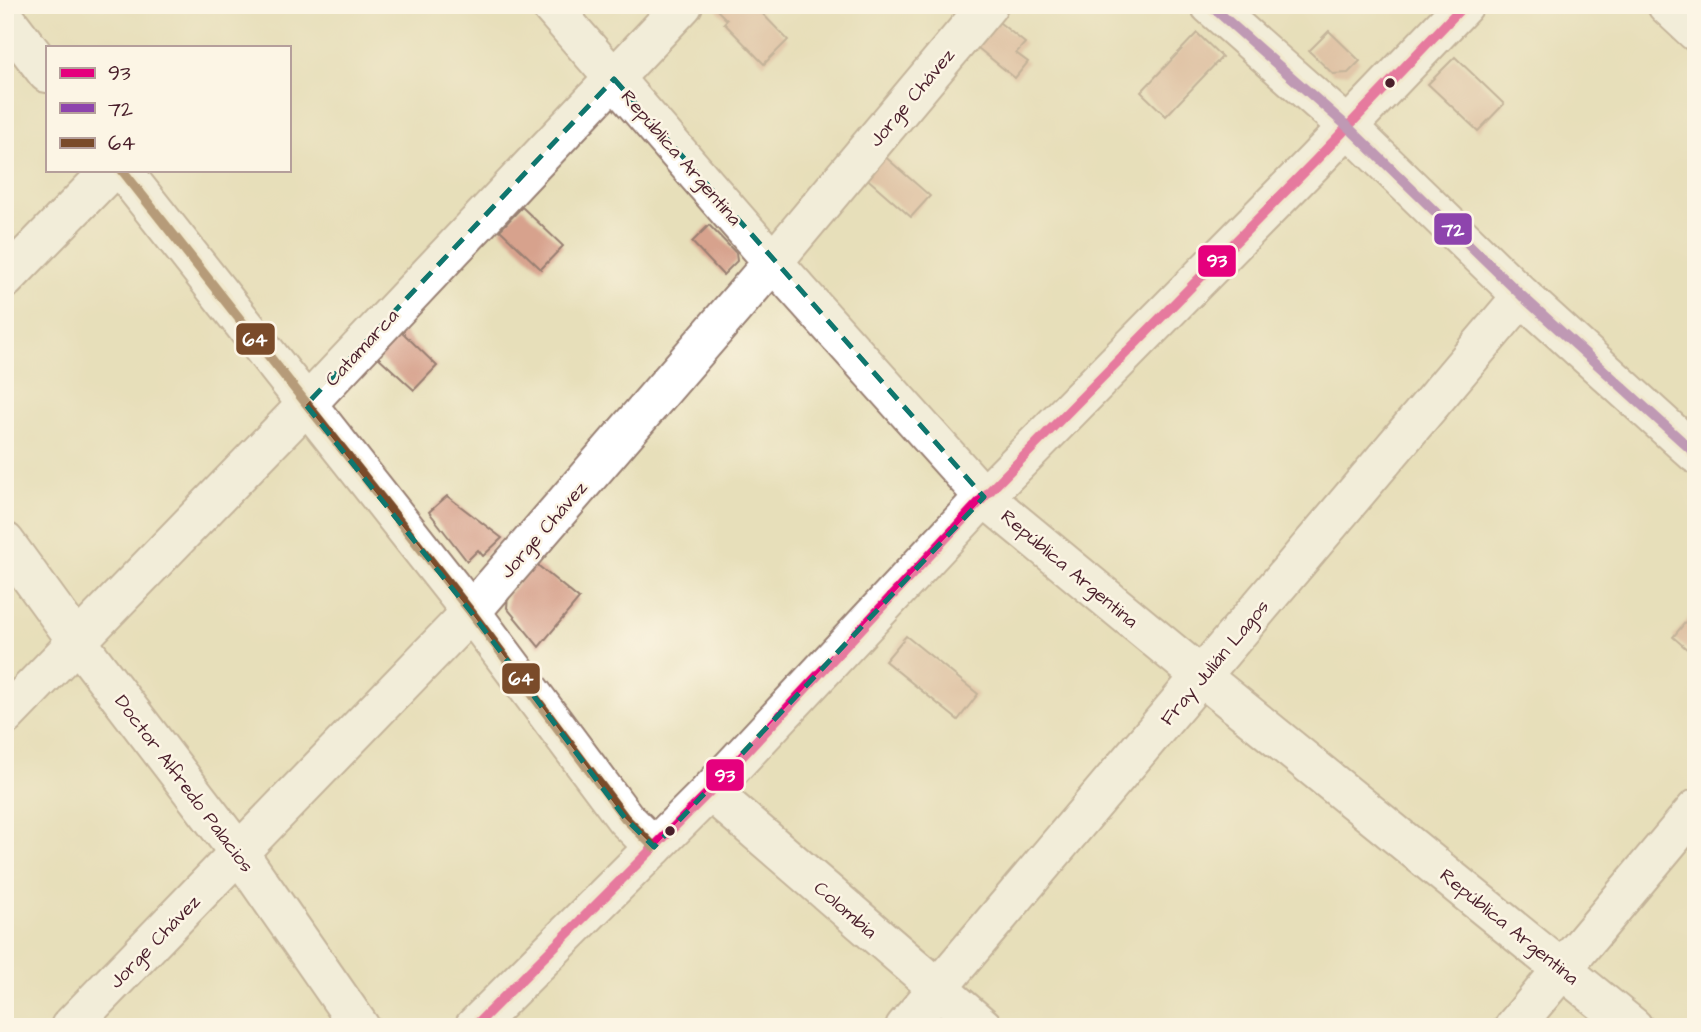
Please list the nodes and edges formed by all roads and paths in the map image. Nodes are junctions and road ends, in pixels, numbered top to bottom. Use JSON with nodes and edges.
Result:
{"nodes":[{"id":1,"x":550,"y":5,"type":"edge"},
{"id":2,"x":683,"y":5,"type":"edge"},
{"id":3,"x":988,"y":5,"type":"edge"},
{"id":4,"x":1210,"y":5,"type":"edge"},
{"id":5,"x":1464,"y":5,"type":"edge"},
{"id":6,"x":1667,"y":5,"type":"edge"},
{"id":7,"x":5,"y":18,"type":"edge"},
{"id":8,"x":1696,"y":32,"type":"edge"},
{"id":9,"x":46,"y":72,"type":"edge"},
{"id":10,"x":614,"y":79,"type":"junction"},
{"id":11,"x":1348,"y":127,"type":"junction"},
{"id":12,"x":109,"y":172,"type":"edge"},
{"id":13,"x":124,"y":172,"type":"edge"},
{"id":14,"x":772,"y":261,"type":"junction"},
{"id":15,"x":5,"y":279,"type":"edge"},
{"id":16,"x":1522,"y":296,"type":"junction"},
{"id":17,"x":306,"y":405,"type":"junction"},
{"id":18,"x":1696,"y":454,"type":"edge"},
{"id":19,"x":984,"y":497,"type":"junction"},
{"id":20,"x":5,"y":542,"type":"edge"},
{"id":21,"x":471,"y":612,"type":"junction"},
{"id":22,"x":77,"y":641,"type":"junction"},
{"id":23,"x":1202,"y":677,"type":"junction"},
{"id":24,"x":5,"y":716,"type":"edge"},
{"id":25,"x":710,"y":791,"type":"junction"},
{"id":26,"x":1696,"y":809,"type":"edge"},
{"id":27,"x":654,"y":847,"type":"junction"},
{"id":28,"x":239,"y":853,"type":"junction"},
{"id":29,"x":1562,"y":969,"type":"junction"},
{"id":30,"x":937,"y":989,"type":"junction"},
{"id":31,"x":70,"y":1027,"type":"edge"},
{"id":32,"x":360,"y":1027,"type":"edge"},
{"id":33,"x":474,"y":1027,"type":"edge"},
{"id":34,"x":905,"y":1027,"type":"edge"},
{"id":35,"x":983,"y":1027,"type":"edge"},
{"id":36,"x":1514,"y":1027,"type":"edge"},
{"id":37,"x":1633,"y":1027,"type":"edge"}],
"edges":[{"from":1,"to":10,"type":"street","name":"República Argentina"},
{"from":2,"to":10,"type":"street","name":"Catamarca"},
{"from":3,"to":14,"type":"street","name":"Jorge Chávez"},
{"from":4,"to":11,"type":"street"},
{"from":5,"to":11,"type":"street"},
{"from":6,"to":8,"type":"street"},
{"from":7,"to":9,"type":"street"},
{"from":10,"to":14,"type":"street","name":"República Argentina"},
{"from":10,"to":17,"type":"street","name":"Catamarca"},
{"from":11,"to":16,"type":"street"},
{"from":11,"to":19,"type":"street"},
{"from":12,"to":15,"type":"street"},
{"from":13,"to":17,"type":"street"},
{"from":14,"to":19,"type":"street","name":"República Argentina"},
{"from":14,"to":21,"type":"street","name":"Jorge Chávez"},
{"from":16,"to":18,"type":"street"},
{"from":16,"to":23,"type":"street","name":"Fray Julián Lagos"},
{"from":17,"to":21,"type":"street"},
{"from":17,"to":22,"type":"street","name":"Catamarca"},
{"from":19,"to":23,"type":"street","name":"República Argentina"},
{"from":19,"to":25,"type":"street"},
{"from":20,"to":22,"type":"street","name":"Doctor Alfredo Palacios"},
{"from":21,"to":27,"type":"street"},
{"from":21,"to":28,"type":"street","name":"Jorge Chávez"},
{"from":22,"to":24,"type":"street","name":"Catamarca"},
{"from":22,"to":28,"type":"street","name":"Doctor Alfredo Palacios"},
{"from":23,"to":29,"type":"street","name":"República Argentina"},
{"from":23,"to":30,"type":"street","name":"Fray Julián Lagos"},
{"from":25,"to":27,"type":"street"},
{"from":25,"to":30,"type":"street","name":"Colombia"},
{"from":26,"to":29,"type":"street"},
{"from":27,"to":33,"type":"street"},
{"from":28,"to":31,"type":"street","name":"Jorge Chávez"},
{"from":28,"to":32,"type":"street","name":"Doctor Alfredo Palacios"},
{"from":29,"to":36,"type":"street"},
{"from":29,"to":37,"type":"street","name":"República Argentina"},
{"from":30,"to":34,"type":"street","name":"Fray Julián Lagos"},
{"from":30,"to":35,"type":"street","name":"Colombia"}]}
